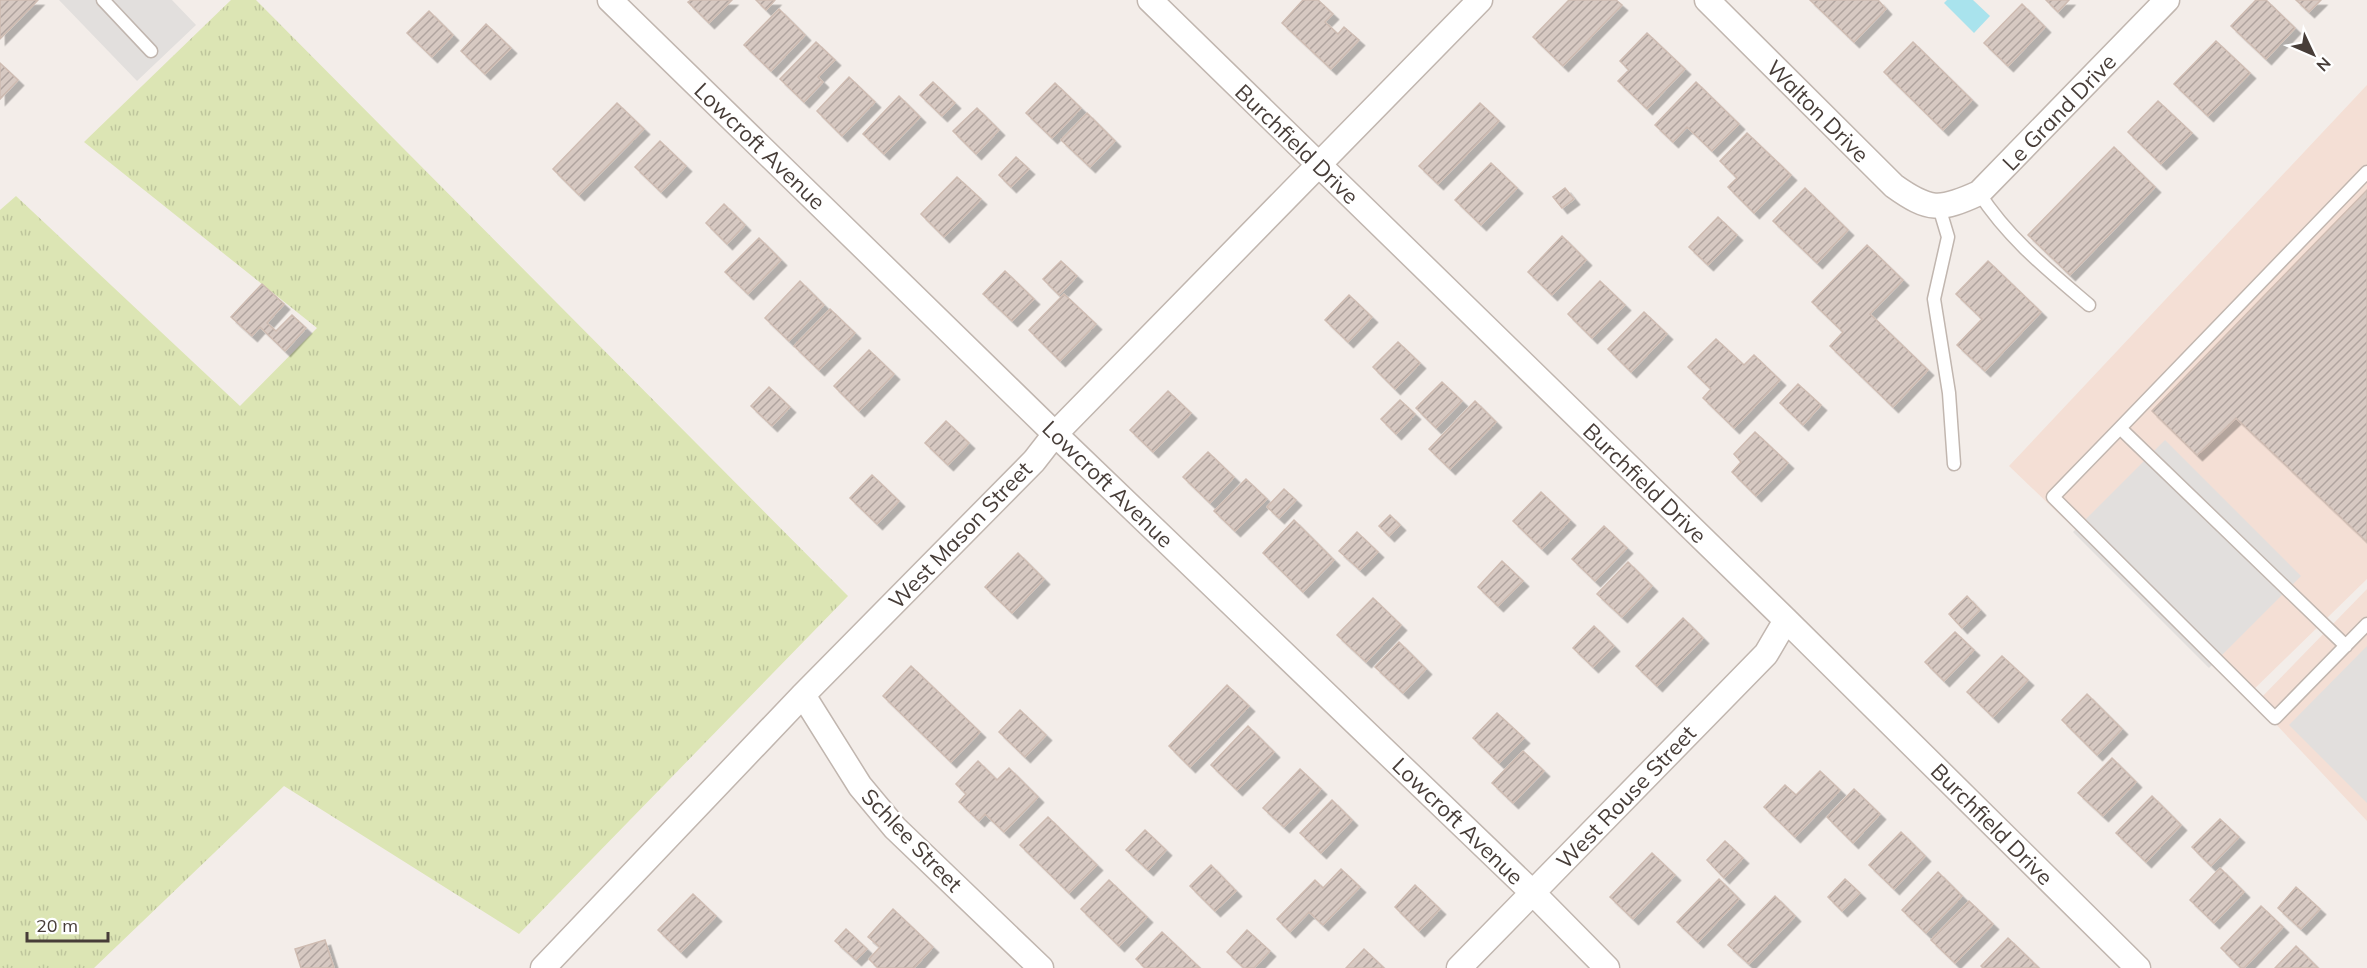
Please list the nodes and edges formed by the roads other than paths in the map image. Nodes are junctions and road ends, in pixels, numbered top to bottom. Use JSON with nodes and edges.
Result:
{"nodes":[{"id":1,"x":103,"y":0,"type":"edge"},
{"id":2,"x":610,"y":0,"type":"edge"},
{"id":3,"x":1150,"y":0,"type":"edge"},
{"id":4,"x":1480,"y":0,"type":"edge"},
{"id":5,"x":1707,"y":0,"type":"edge"},
{"id":6,"x":2168,"y":0,"type":"edge"},
{"id":7,"x":151,"y":51,"type":"dead end"},
{"id":8,"x":1318,"y":165,"type":"junction"},
{"id":9,"x":2367,"y":172,"type":"edge"},
{"id":10,"x":1979,"y":193,"type":"junction"},
{"id":11,"x":1939,"y":207,"type":"junction"},
{"id":12,"x":2089,"y":305,"type":"dead end"},
{"id":13,"x":2120,"y":428,"type":"junction"},
{"id":14,"x":1056,"y":434,"type":"junction"},
{"id":15,"x":1954,"y":464,"type":"dead end"},
{"id":16,"x":1786,"y":620,"type":"junction"},
{"id":17,"x":2367,"y":624,"type":"edge"},
{"id":18,"x":2346,"y":646,"type":"junction"},
{"id":19,"x":803,"y":695,"type":"junction"},
{"id":20,"x":1533,"y":893,"type":"junction"},
{"id":21,"x":543,"y":968,"type":"edge"},
{"id":22,"x":1041,"y":968,"type":"edge"},
{"id":23,"x":1459,"y":968,"type":"edge"},
{"id":24,"x":1607,"y":968,"type":"edge"},
{"id":25,"x":2138,"y":968,"type":"edge"}],
"edges":[{"from":1,"to":7,"type":"lane"},
{"from":2,"to":14,"type":"street","name":"Lowcroft Avenue"},
{"from":3,"to":8,"type":"street","name":"Burchfield Drive"},
{"from":4,"to":8,"type":"street","name":"West Mason Street"},
{"from":5,"to":11,"type":"street","name":"Walton Drive"},
{"from":6,"to":10,"type":"street","name":"Le Grand Drive"},
{"from":8,"to":14,"type":"street","name":"West Mason Street"},
{"from":8,"to":16,"type":"street","name":"Burchfield Drive"},
{"from":9,"to":13,"type":"lane"},
{"from":10,"to":11,"type":"street","name":"Le Grand Drive"},
{"from":10,"to":12,"type":"lane"},
{"from":11,"to":15,"type":"lane"},
{"from":13,"to":18,"type":"lane"},
{"from":13,"to":18,"type":"lane"},
{"from":14,"to":19,"type":"street","name":"West Mason Street"},
{"from":14,"to":20,"type":"street","name":"Lowcroft Avenue"},
{"from":16,"to":20,"type":"street","name":"West Rouse Street"},
{"from":16,"to":25,"type":"street","name":"Burchfield Drive"},
{"from":17,"to":18,"type":"lane"},
{"from":19,"to":21,"type":"street","name":"West Mason Street"},
{"from":19,"to":22,"type":"street","name":"Schlee Street"},
{"from":20,"to":23,"type":"street","name":"West Rouse Street"},
{"from":20,"to":24,"type":"street","name":"Lowcroft Avenue"}]}
